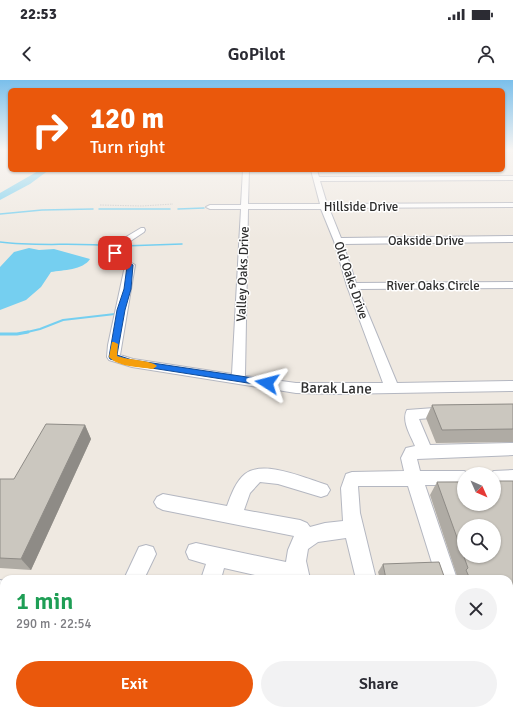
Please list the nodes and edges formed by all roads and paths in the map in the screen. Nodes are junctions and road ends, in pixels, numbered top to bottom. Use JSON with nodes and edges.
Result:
{"nodes":[{"id":1,"x":246,"y":180,"type":"edge"},
{"id":2,"x":317,"y":180,"type":"edge"},
{"id":3,"x":173,"y":204,"type":"dead end"},
{"id":4,"x":513,"y":204,"type":"edge"},
{"id":5,"x":100,"y":205,"type":"dead end"},
{"id":6,"x":324,"y":206,"type":"junction"},
{"id":7,"x":210,"y":207,"type":"dead end"},
{"id":8,"x":245,"y":207,"type":"junction"},
{"id":9,"x":141,"y":230,"type":"dead end"},
{"id":10,"x":513,"y":239,"type":"edge"},
{"id":11,"x":338,"y":241,"type":"junction"},
{"id":12,"x":513,"y":285,"type":"edge"},
{"id":13,"x":352,"y":286,"type":"junction"},
{"id":14,"x":238,"y":378,"type":"junction"},
{"id":15,"x":392,"y":388,"type":"junction"},
{"id":16,"x":512,"y":388,"type":"edge"},
{"id":17,"x":458,"y":412,"type":"edge"},
{"id":18,"x":513,"y":449,"type":"edge"},
{"id":19,"x":424,"y":451,"type":"junction"},
{"id":20,"x":457,"y":478,"type":"edge"},
{"id":21,"x":501,"y":478,"type":"edge"},
{"id":22,"x":513,"y":478,"type":"edge"},
{"id":23,"x":414,"y":479,"type":"junction"},
{"id":24,"x":320,"y":490,"type":"dead end"},
{"id":25,"x":163,"y":502,"type":"dead end"},
{"id":26,"x":233,"y":516,"type":"junction"},
{"id":27,"x":354,"y":529,"type":"junction"},
{"id":28,"x":308,"y":538,"type":"junction"},
{"id":29,"x":196,"y":552,"type":"dead end"},
{"id":30,"x":146,"y":554,"type":"dead end"},
{"id":31,"x":218,"y":556,"type":"junction"},
{"id":32,"x":136,"y":575,"type":"edge"},
{"id":33,"x":212,"y":575,"type":"edge"},
{"id":34,"x":292,"y":575,"type":"edge"},
{"id":35,"x":300,"y":575,"type":"edge"},
{"id":36,"x":365,"y":575,"type":"edge"},
{"id":37,"x":446,"y":575,"type":"edge"}],
"edges":[{"from":1,"to":8,"type":"street","name":"Valley Oaks Drive"},
{"from":2,"to":6,"type":"street","name":"Old Oaks Drive"},
{"from":3,"to":5,"type":"path"},
{"from":4,"to":6,"type":"street","name":"Hillside Drive"},
{"from":6,"to":8,"type":"street","name":"Hillside Drive"},
{"from":6,"to":11,"type":"street","name":"Old Oaks Drive"},
{"from":7,"to":8,"type":"street","name":"Hillside Drive"},
{"from":8,"to":14,"type":"street","name":"Valley Oaks Drive"},
{"from":9,"to":14,"type":"street","name":"Barak Lane"},
{"from":10,"to":11,"type":"street","name":"Oakside Drive"},
{"from":11,"to":13,"type":"street","name":"Old Oaks Drive"},
{"from":12,"to":13,"type":"street","name":"River Oaks Circle"},
{"from":13,"to":15,"type":"street","name":"Old Oaks Drive"},
{"from":14,"to":15,"type":"street","name":"Barak Lane"},
{"from":15,"to":16,"type":"street","name":"Barak Lane"},
{"from":17,"to":19,"type":"street"},
{"from":18,"to":19,"type":"street"},
{"from":19,"to":23,"type":"street"},
{"from":20,"to":23,"type":"street"},
{"from":21,"to":22,"type":"street"},
{"from":23,"to":27,"type":"street"},
{"from":23,"to":37,"type":"street"},
{"from":24,"to":26,"type":"street"},
{"from":25,"to":26,"type":"street"},
{"from":26,"to":28,"type":"street"},
{"from":27,"to":28,"type":"street"},
{"from":27,"to":36,"type":"street"},
{"from":28,"to":35,"type":"street"},
{"from":29,"to":31,"type":"street"},
{"from":30,"to":32,"type":"street"},
{"from":31,"to":33,"type":"street"},
{"from":31,"to":34,"type":"street"}]}
